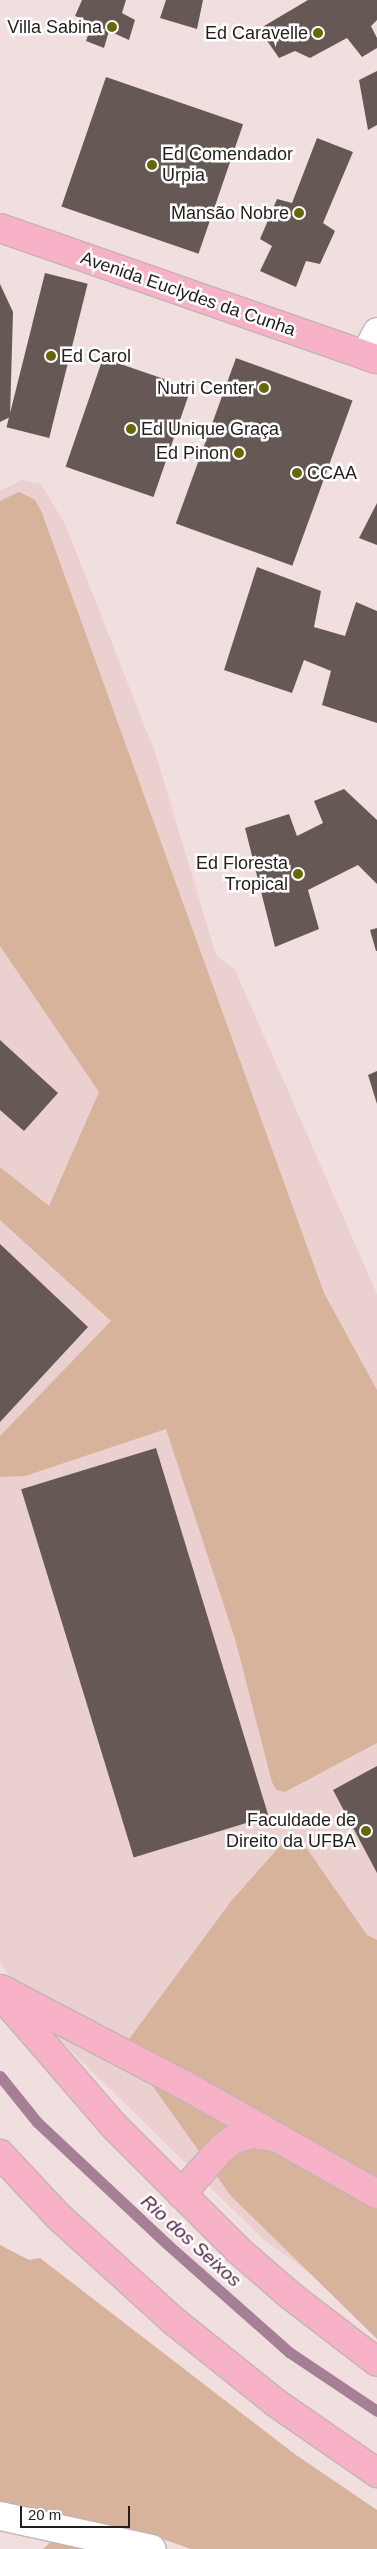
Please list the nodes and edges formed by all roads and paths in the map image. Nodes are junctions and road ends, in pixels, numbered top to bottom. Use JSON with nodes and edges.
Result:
{"nodes":[{"id":1,"x":2,"y":231,"type":"edge"},
{"id":2,"x":373,"y":349,"type":"edge"},
{"id":3,"x":0,"y":1988,"type":"edge"},
{"id":4,"x":0,"y":1994,"type":"edge"},
{"id":5,"x":275,"y":2137,"type":"junction"},
{"id":6,"x":0,"y":2154,"type":"edge"},
{"id":7,"x":181,"y":2194,"type":"junction"},
{"id":8,"x":377,"y":2194,"type":"edge"},
{"id":9,"x":377,"y":2362,"type":"edge"},
{"id":10,"x":377,"y":2473,"type":"edge"},
{"id":11,"x":0,"y":2516,"type":"edge"},
{"id":12,"x":151,"y":2549,"type":"edge"}],
"edges":[{"from":1,"to":2,"type":"main road","name":"Avenida Euclydes da Cunha"},
{"from":3,"to":5,"type":"main road"},
{"from":4,"to":7,"type":"main road"},
{"from":5,"to":7,"type":"main road"},
{"from":5,"to":8,"type":"main road"},
{"from":6,"to":10,"type":"main road"},
{"from":7,"to":9,"type":"main road"},
{"from":11,"to":12,"type":"street"}]}
